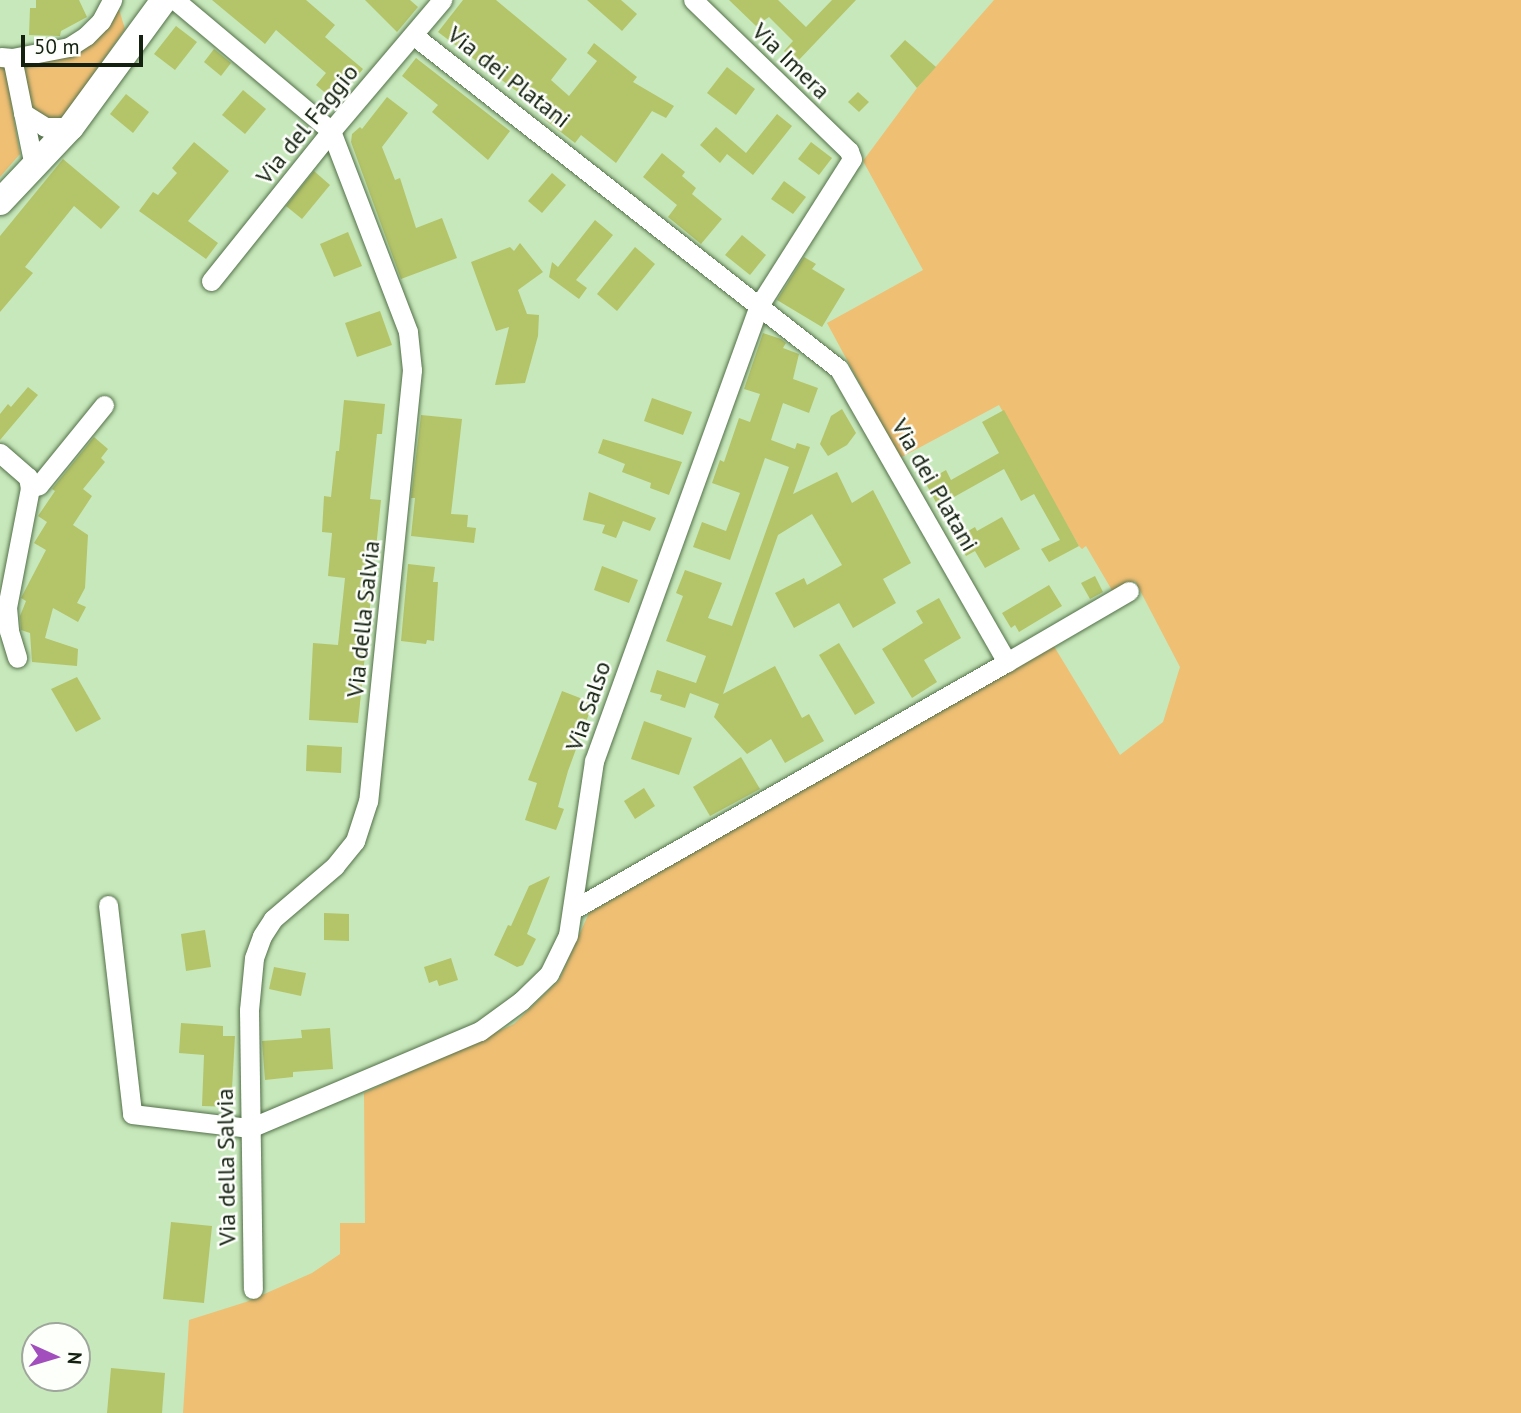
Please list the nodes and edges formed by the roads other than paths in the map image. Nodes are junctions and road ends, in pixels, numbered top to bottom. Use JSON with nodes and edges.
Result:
{"nodes":[{"id":1,"x":112,"y":0,"type":"edge"},
{"id":2,"x":164,"y":0,"type":"edge"},
{"id":3,"x":175,"y":0,"type":"edge"},
{"id":4,"x":442,"y":0,"type":"edge"},
{"id":5,"x":693,"y":0,"type":"edge"},
{"id":6,"x":413,"y":35,"type":"junction"},
{"id":7,"x":6,"y":57,"type":"edge"},
{"id":8,"x":23,"y":113,"type":"junction"},
{"id":9,"x":71,"y":127,"type":"junction"},
{"id":10,"x":331,"y":131,"type":"junction"},
{"id":11,"x":852,"y":159,"type":"joint"},
{"id":12,"x":34,"y":166,"type":"junction"},
{"id":13,"x":0,"y":202,"type":"edge"},
{"id":14,"x":211,"y":281,"type":"dead end"},
{"id":15,"x":758,"y":307,"type":"junction"},
{"id":16,"x":104,"y":405,"type":"dead end"},
{"id":17,"x":0,"y":453,"type":"edge"},
{"id":18,"x":30,"y":488,"type":"junction"},
{"id":19,"x":1129,"y":591,"type":"dead end"},
{"id":20,"x":17,"y":658,"type":"dead end"},
{"id":21,"x":1007,"y":662,"type":"junction"},
{"id":22,"x":108,"y":905,"type":"dead end"},
{"id":23,"x":573,"y":911,"type":"junction"},
{"id":24,"x":250,"y":1128,"type":"junction"},
{"id":25,"x":253,"y":1289,"type":"dead end"}],
"edges":[{"from":1,"to":7,"type":"street"},
{"from":2,"to":9,"type":"street"},
{"from":3,"to":10,"type":"street","name":"Via della Salvia"},
{"from":4,"to":6,"type":"street","name":"Via del Faggio"},
{"from":5,"to":11,"type":"street","name":"Via Imera"},
{"from":6,"to":10,"type":"street","name":"Via del Faggio"},
{"from":6,"to":15,"type":"street","name":"Via dei Platani"},
{"from":7,"to":8,"type":"street"},
{"from":8,"to":9,"type":"street"},
{"from":8,"to":12,"type":"street"},
{"from":9,"to":12,"type":"street"},
{"from":10,"to":14,"type":"street","name":"Via del Faggio"},
{"from":10,"to":24,"type":"street","name":"Via della Salvia"},
{"from":11,"to":15,"type":"street","name":"Via Salso"},
{"from":12,"to":13,"type":"street"},
{"from":15,"to":21,"type":"street","name":"Via dei Platani"},
{"from":15,"to":23,"type":"street","name":"Via Salso"},
{"from":16,"to":18,"type":"street"},
{"from":17,"to":18,"type":"street"},
{"from":18,"to":20,"type":"street"},
{"from":19,"to":21,"type":"street"},
{"from":21,"to":23,"type":"street"},
{"from":22,"to":24,"type":"street"},
{"from":23,"to":24,"type":"street","name":"Via Salso"},
{"from":24,"to":25,"type":"street","name":"Via della Salvia"}]}
